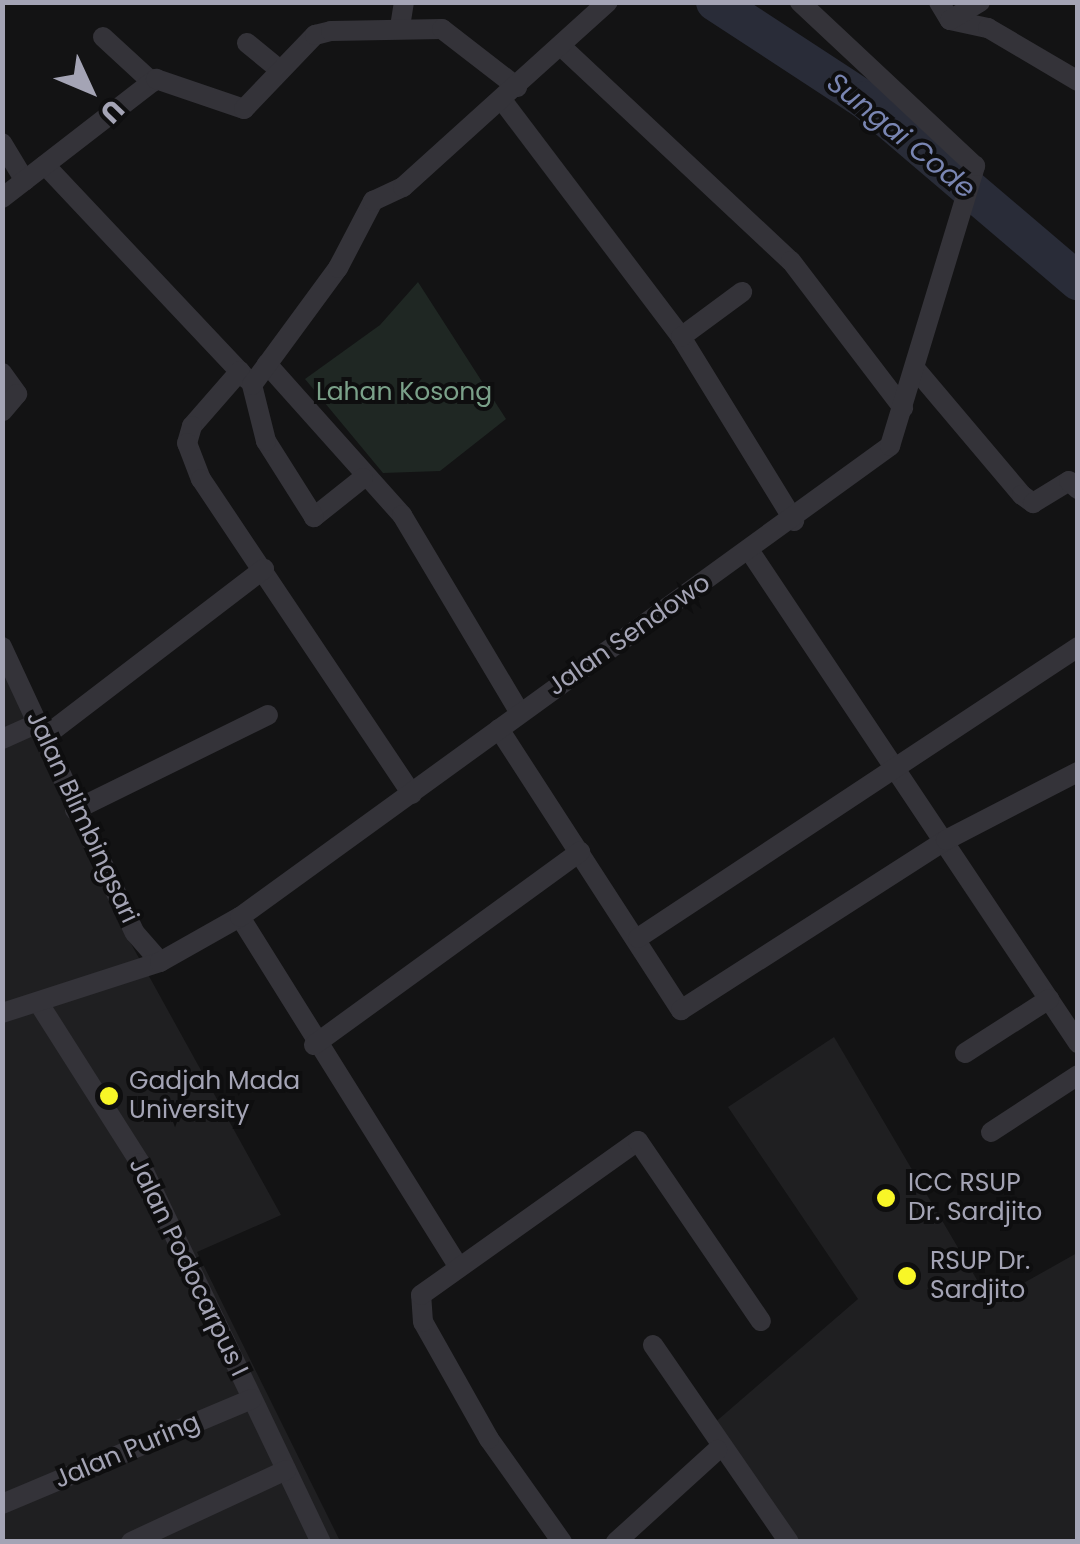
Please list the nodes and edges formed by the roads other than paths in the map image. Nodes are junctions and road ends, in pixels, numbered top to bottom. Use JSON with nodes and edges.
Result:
{"nodes":[{"id":1,"x":404,"y":2,"type":"edge"},
{"id":2,"x":608,"y":2,"type":"edge"},
{"id":3,"x":800,"y":2,"type":"edge"},
{"id":4,"x":980,"y":2,"type":"edge"},
{"id":5,"x":945,"y":11,"type":"edge"},
{"id":6,"x":400,"y":27,"type":"junction"},
{"id":7,"x":103,"y":37,"type":"dead end"},
{"id":8,"x":247,"y":44,"type":"dead end"},
{"id":9,"x":562,"y":48,"type":"junction"},
{"id":10,"x":280,"y":70,"type":"junction"},
{"id":11,"x":1078,"y":81,"type":"edge"},
{"id":12,"x":152,"y":82,"type":"junction"},
{"id":13,"x":510,"y":94,"type":"junction"},
{"id":14,"x":2,"y":143,"type":"edge"},
{"id":15,"x":45,"y":165,"type":"junction"},
{"id":16,"x":25,"y":180,"type":"junction"},
{"id":17,"x":2,"y":198,"type":"edge"},
{"id":18,"x":742,"y":292,"type":"dead end"},
{"id":19,"x":680,"y":338,"type":"junction"},
{"id":20,"x":267,"y":364,"type":"junction"},
{"id":21,"x":918,"y":372,"type":"junction"},
{"id":22,"x":2,"y":373,"type":"edge"},
{"id":23,"x":246,"y":378,"type":"junction"},
{"id":24,"x":903,"y":408,"type":"junction"},
{"id":25,"x":2,"y":412,"type":"edge"},
{"id":26,"x":363,"y":478,"type":"junction"},
{"id":27,"x":1078,"y":489,"type":"edge"},
{"id":28,"x":794,"y":521,"type":"junction"},
{"id":29,"x":749,"y":550,"type":"junction"},
{"id":30,"x":264,"y":569,"type":"junction"},
{"id":31,"x":2,"y":646,"type":"edge"},
{"id":32,"x":1078,"y":647,"type":"edge"},
{"id":33,"x":520,"y":713,"type":"junction"},
{"id":34,"x":268,"y":716,"type":"dead end"},
{"id":35,"x":500,"y":729,"type":"junction"},
{"id":36,"x":41,"y":730,"type":"junction"},
{"id":37,"x":2,"y":738,"type":"edge"},
{"id":38,"x":1078,"y":772,"type":"edge"},
{"id":39,"x":896,"y":774,"type":"junction"},
{"id":40,"x":412,"y":794,"type":"junction"},
{"id":41,"x":75,"y":810,"type":"junction"},
{"id":42,"x":946,"y":840,"type":"junction"},
{"id":43,"x":580,"y":852,"type":"junction"},
{"id":44,"x":240,"y":917,"type":"junction"},
{"id":45,"x":135,"y":933,"type":"junction"},
{"id":46,"x":638,"y":938,"type":"junction"},
{"id":47,"x":160,"y":962,"type":"junction"},
{"id":48,"x":112,"y":972,"type":"junction"},
{"id":49,"x":1049,"y":999,"type":"junction"},
{"id":50,"x":38,"y":1002,"type":"junction"},
{"id":51,"x":2,"y":1012,"type":"edge"},
{"id":52,"x":1078,"y":1043,"type":"edge"},
{"id":53,"x":314,"y":1045,"type":"junction"},
{"id":54,"x":965,"y":1053,"type":"dead end"},
{"id":55,"x":1078,"y":1075,"type":"edge"},
{"id":56,"x":991,"y":1132,"type":"dead end"},
{"id":57,"x":459,"y":1268,"type":"junction"},
{"id":58,"x":761,"y":1321,"type":"dead end"},
{"id":59,"x":653,"y":1346,"type":"dead end"},
{"id":60,"x":252,"y":1398,"type":"junction"},
{"id":61,"x":717,"y":1450,"type":"junction"},
{"id":62,"x":286,"y":1470,"type":"junction"},
{"id":63,"x":2,"y":1504,"type":"edge"},
{"id":64,"x":136,"y":1540,"type":"edge"},
{"id":65,"x":321,"y":1542,"type":"edge"},
{"id":66,"x":562,"y":1542,"type":"edge"},
{"id":67,"x":616,"y":1542,"type":"edge"},
{"id":68,"x":789,"y":1542,"type":"edge"}],
"edges":[{"from":1,"to":6,"type":"street"},
{"from":2,"to":9,"type":"street"},
{"from":3,"to":21,"type":"street","name":"Jalan Sendowo"},
{"from":4,"to":5,"type":"street"},
{"from":5,"to":11,"type":"street"},
{"from":6,"to":10,"type":"street"},
{"from":6,"to":13,"type":"street"},
{"from":7,"to":12,"type":"street"},
{"from":8,"to":10,"type":"street"},
{"from":9,"to":13,"type":"street"},
{"from":9,"to":24,"type":"street"},
{"from":10,"to":12,"type":"street"},
{"from":12,"to":15,"type":"street"},
{"from":13,"to":19,"type":"street"},
{"from":13,"to":20,"type":"street"},
{"from":14,"to":16,"type":"street"},
{"from":15,"to":16,"type":"street"},
{"from":15,"to":23,"type":"street"},
{"from":16,"to":17,"type":"street"},
{"from":18,"to":19,"type":"street"},
{"from":19,"to":28,"type":"street"},
{"from":20,"to":23,"type":"street"},
{"from":20,"to":26,"type":"street"},
{"from":21,"to":24,"type":"street","name":"Jalan Sendowo"},
{"from":21,"to":27,"type":"street"},
{"from":22,"to":25,"type":"street"},
{"from":23,"to":26,"type":"street"},
{"from":23,"to":30,"type":"street"},
{"from":24,"to":28,"type":"street","name":"Jalan Sendowo"},
{"from":26,"to":33,"type":"street"},
{"from":28,"to":29,"type":"street","name":"Jalan Sendowo"},
{"from":29,"to":33,"type":"street","name":"Jalan Sendowo"},
{"from":29,"to":39,"type":"street"},
{"from":30,"to":36,"type":"street"},
{"from":30,"to":40,"type":"street"},
{"from":31,"to":36,"type":"street","name":"Jalan Blimbingsari"},
{"from":32,"to":39,"type":"street"},
{"from":33,"to":35,"type":"street","name":"Jalan Sendowo"},
{"from":34,"to":41,"type":"street"},
{"from":35,"to":40,"type":"street","name":"Jalan Sendowo"},
{"from":35,"to":43,"type":"street"},
{"from":36,"to":37,"type":"street"},
{"from":36,"to":41,"type":"street","name":"Jalan Blimbingsari"},
{"from":38,"to":42,"type":"street"},
{"from":39,"to":42,"type":"street"},
{"from":39,"to":46,"type":"street"},
{"from":40,"to":44,"type":"street","name":"Jalan Sendowo"},
{"from":41,"to":45,"type":"street","name":"Jalan Blimbingsari"},
{"from":42,"to":46,"type":"street"},
{"from":42,"to":49,"type":"street"},
{"from":43,"to":46,"type":"street"},
{"from":43,"to":53,"type":"street"},
{"from":44,"to":47,"type":"street","name":"Jalan Sendowo"},
{"from":44,"to":53,"type":"street"},
{"from":45,"to":47,"type":"street","name":"Jalan Blimbingsari"},
{"from":45,"to":48,"type":"street"},
{"from":47,"to":48,"type":"street","name":"Jalan Sendowo"},
{"from":48,"to":50,"type":"street","name":"Jalan Sendowo"},
{"from":49,"to":52,"type":"street"},
{"from":49,"to":54,"type":"street"},
{"from":50,"to":51,"type":"street","name":"Jalan Sendowo"},
{"from":50,"to":60,"type":"street","name":"Jalan Podocarpus I"},
{"from":53,"to":57,"type":"street"},
{"from":55,"to":56,"type":"street"},
{"from":57,"to":58,"type":"street"},
{"from":57,"to":66,"type":"street"},
{"from":59,"to":61,"type":"street"},
{"from":60,"to":62,"type":"street","name":"Jalan Podocarpus I"},
{"from":60,"to":63,"type":"street","name":"Jalan Puring"},
{"from":61,"to":67,"type":"street"},
{"from":61,"to":68,"type":"street"},
{"from":62,"to":64,"type":"street"},
{"from":62,"to":65,"type":"street","name":"Jalan Podocarpus I"}]}
